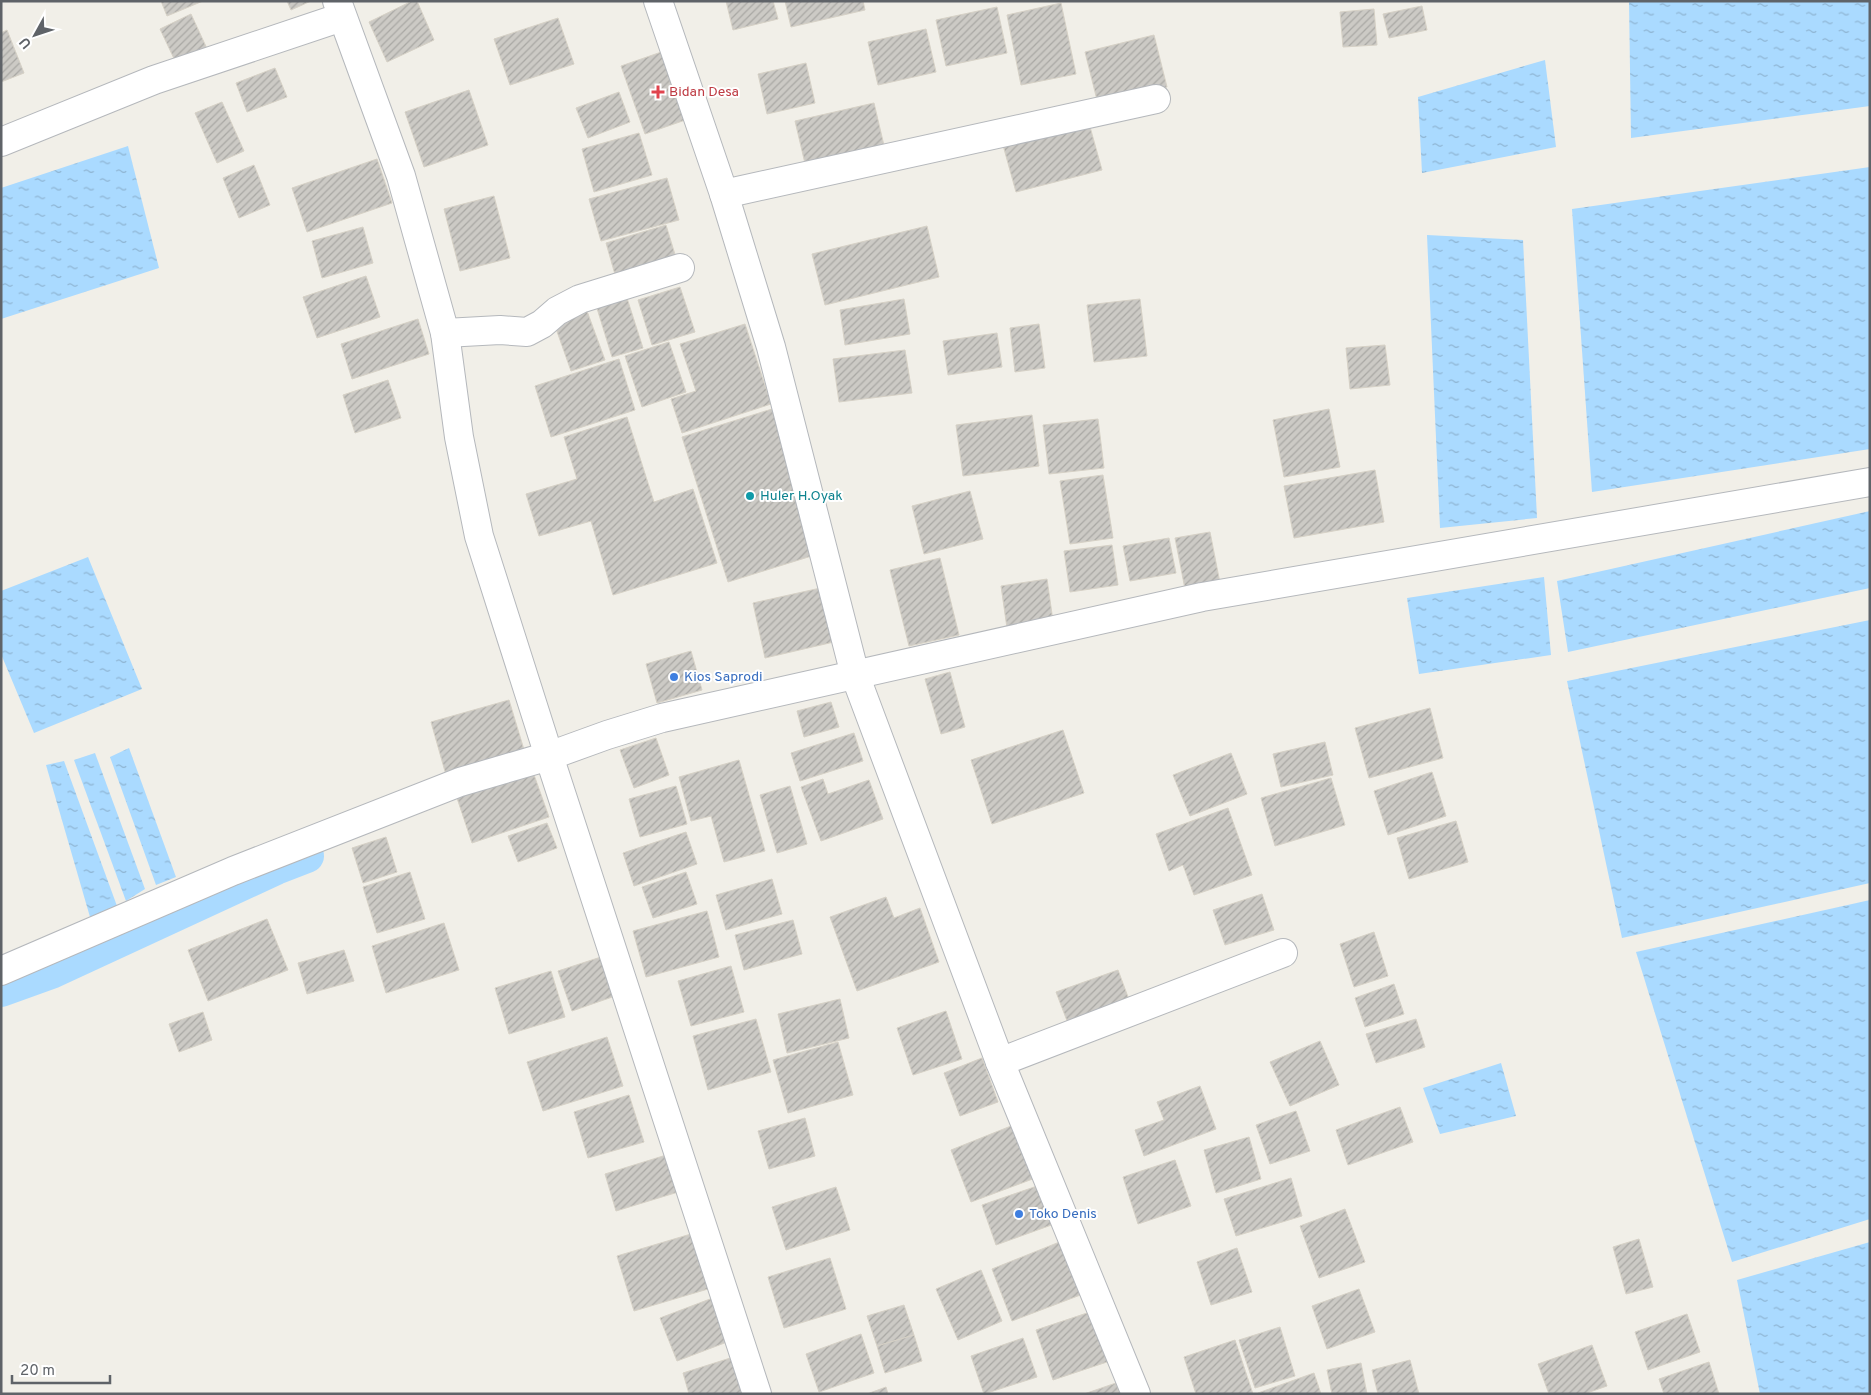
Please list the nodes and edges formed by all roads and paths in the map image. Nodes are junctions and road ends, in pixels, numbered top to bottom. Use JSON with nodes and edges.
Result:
{"nodes":[{"id":1,"x":658,"y":1,"type":"edge"},
{"id":2,"x":339,"y":9,"type":"edge"},
{"id":3,"x":1156,"y":98,"type":"dead end"},
{"id":4,"x":1,"y":142,"type":"edge"},
{"id":5,"x":724,"y":194,"type":"junction"},
{"id":6,"x":680,"y":268,"type":"dead end"},
{"id":7,"x":445,"y":332,"type":"junction"},
{"id":8,"x":1870,"y":482,"type":"edge"},
{"id":9,"x":854,"y":675,"type":"junction"},
{"id":10,"x":549,"y":756,"type":"junction"},
{"id":11,"x":1283,"y":953,"type":"dead end"},
{"id":12,"x":1,"y":971,"type":"edge"},
{"id":13,"x":1000,"y":1062,"type":"junction"},
{"id":14,"x":758,"y":1394,"type":"edge"},
{"id":15,"x":1136,"y":1394,"type":"edge"}],
"edges":[{"from":1,"to":5,"type":"street"},
{"from":2,"to":4,"type":"street"},
{"from":2,"to":7,"type":"street"},
{"from":3,"to":5,"type":"street"},
{"from":5,"to":9,"type":"street"},
{"from":6,"to":7,"type":"street"},
{"from":7,"to":10,"type":"street"},
{"from":8,"to":9,"type":"street"},
{"from":9,"to":10,"type":"street"},
{"from":9,"to":13,"type":"street"},
{"from":10,"to":12,"type":"street"},
{"from":10,"to":14,"type":"street"},
{"from":11,"to":13,"type":"street"},
{"from":13,"to":15,"type":"street"}]}
